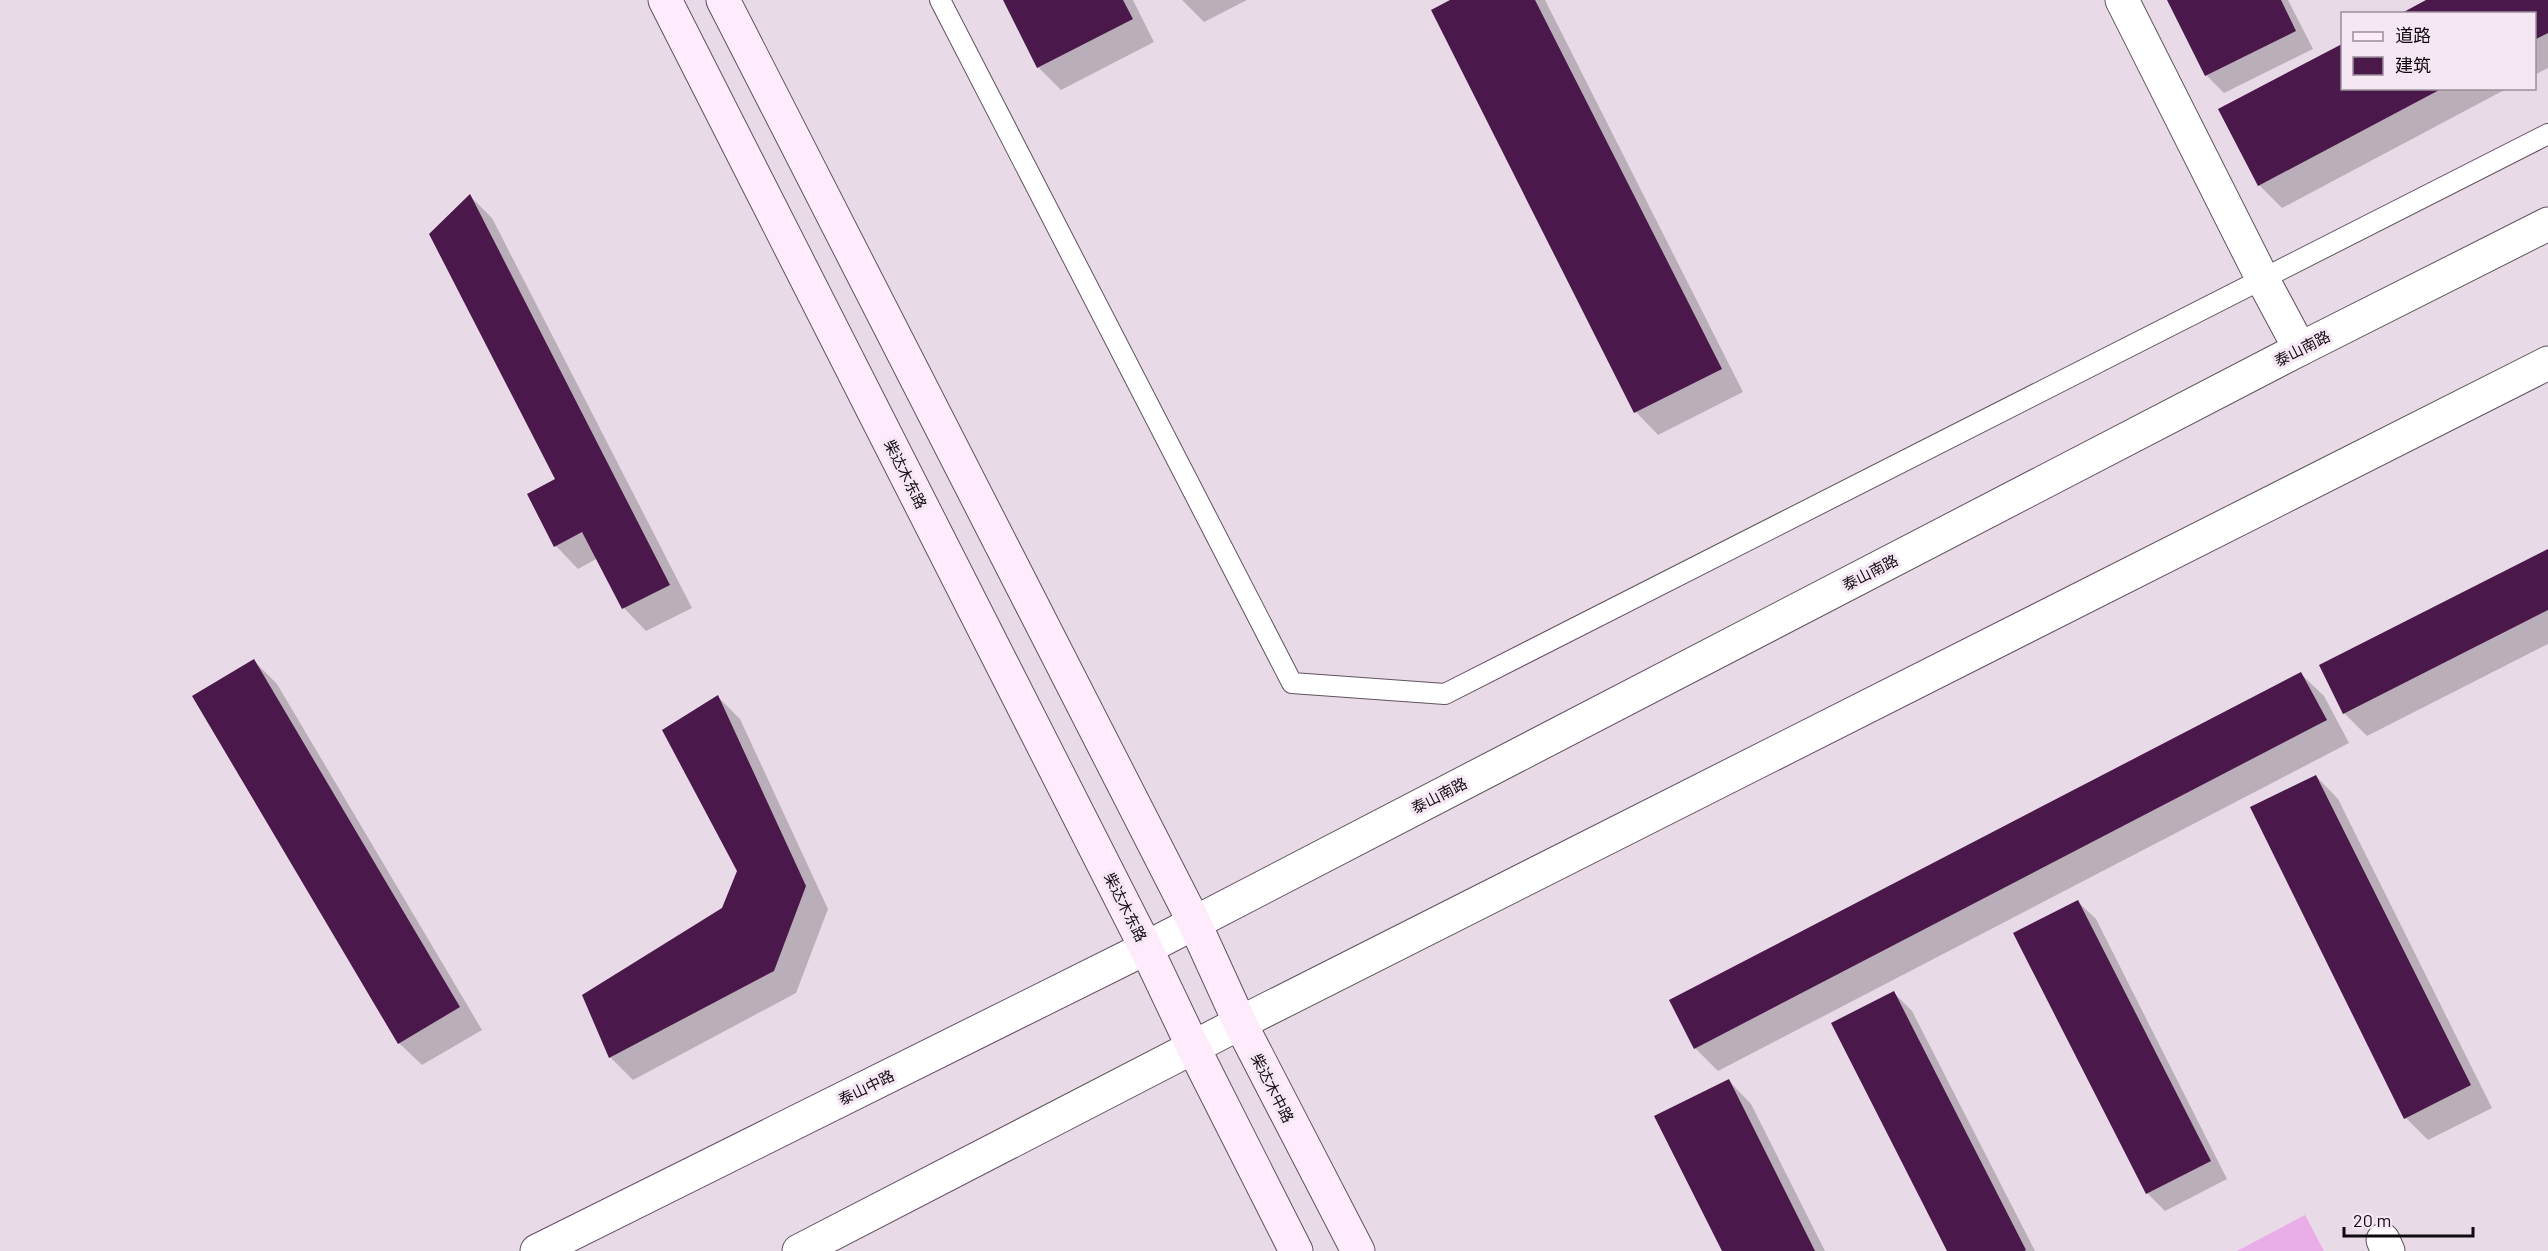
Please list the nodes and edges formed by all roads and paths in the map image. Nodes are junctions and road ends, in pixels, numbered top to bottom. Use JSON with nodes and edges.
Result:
{"nodes":[{"id":1,"x":665,"y":0,"type":"edge"},
{"id":2,"x":723,"y":0,"type":"edge"},
{"id":3,"x":940,"y":0,"type":"edge"},
{"id":4,"x":2122,"y":0,"type":"edge"},
{"id":5,"x":2548,"y":134,"type":"edge"},
{"id":6,"x":2548,"y":224,"type":"edge"},
{"id":7,"x":2263,"y":280,"type":"junction"},
{"id":8,"x":2300,"y":349,"type":"junction"},
{"id":9,"x":2548,"y":363,"type":"edge"},
{"id":10,"x":1194,"y":922,"type":"junction"},
{"id":11,"x":1146,"y":948,"type":"junction"},
{"id":12,"x":1240,"y":1023,"type":"junction"},
{"id":13,"x":1193,"y":1047,"type":"junction"},
{"id":14,"x":537,"y":1251,"type":"edge"},
{"id":15,"x":799,"y":1251,"type":"edge"},
{"id":16,"x":1296,"y":1251,"type":"edge"},
{"id":17,"x":1358,"y":1251,"type":"edge"}],
"edges":[{"from":1,"to":11,"type":"main road","name":"柴达木东路"},
{"from":2,"to":10,"type":"main road"},
{"from":3,"to":7,"type":"lane"},
{"from":4,"to":7,"type":"street"},
{"from":5,"to":7,"type":"lane"},
{"from":6,"to":8,"type":"street","name":"泰山南路"},
{"from":7,"to":8,"type":"street"},
{"from":8,"to":10,"type":"street","name":"泰山南路"},
{"from":9,"to":12,"type":"street"},
{"from":10,"to":11,"type":"street","name":"泰山中路"},
{"from":10,"to":12,"type":"main road","name":"柴达木中路"},
{"from":11,"to":13,"type":"main road"},
{"from":11,"to":14,"type":"street","name":"泰山中路"},
{"from":12,"to":13,"type":"street"},
{"from":12,"to":17,"type":"main road","name":"柴达木中路"},
{"from":13,"to":15,"type":"street"},
{"from":13,"to":16,"type":"main road"}]}
